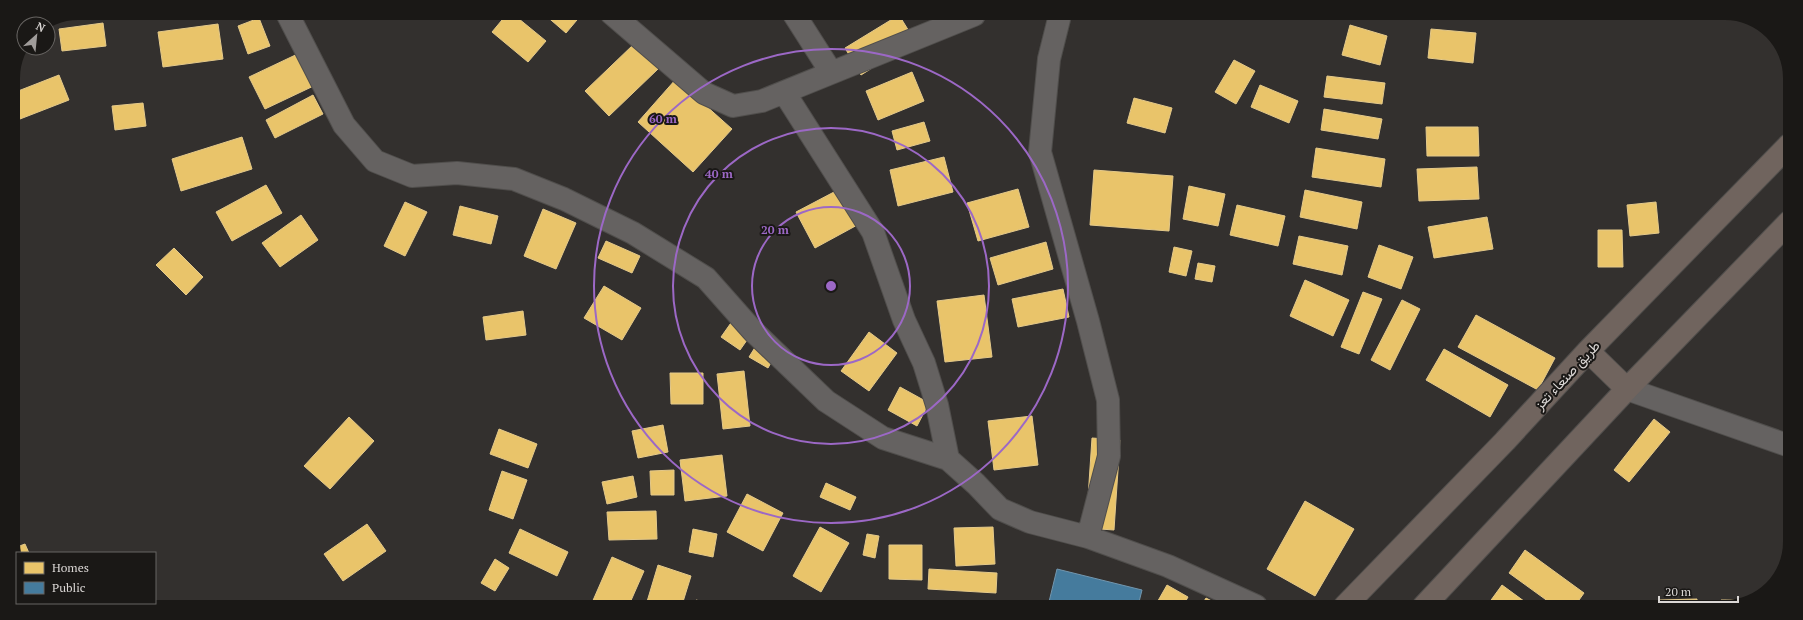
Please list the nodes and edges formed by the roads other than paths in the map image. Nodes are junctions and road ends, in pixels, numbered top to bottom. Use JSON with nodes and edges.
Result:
{"nodes":[{"id":1,"x":291,"y":20,"type":"edge"},
{"id":2,"x":619,"y":20,"type":"edge"},
{"id":3,"x":798,"y":20,"type":"edge"},
{"id":4,"x":961,"y":20,"type":"edge"},
{"id":5,"x":1060,"y":20,"type":"edge"},
{"id":6,"x":831,"y":72,"type":"junction"},
{"id":7,"x":784,"y":92,"type":"junction"},
{"id":8,"x":1783,"y":151,"type":"edge"},
{"id":9,"x":1783,"y":228,"type":"edge"},
{"id":10,"x":1588,"y":351,"type":"junction"},
{"id":11,"x":1627,"y":389,"type":"junction"},
{"id":12,"x":1783,"y":444,"type":"edge"},
{"id":13,"x":948,"y":459,"type":"junction"},
{"id":14,"x":1088,"y":537,"type":"junction"},
{"id":15,"x":1243,"y":600,"type":"edge"},
{"id":16,"x":1351,"y":600,"type":"edge"},
{"id":17,"x":1430,"y":600,"type":"edge"}],
"edges":[{"from":1,"to":13,"type":"street"},
{"from":2,"to":7,"type":"street"},
{"from":3,"to":6,"type":"street"},
{"from":4,"to":6,"type":"street"},
{"from":5,"to":14,"type":"street"},
{"from":6,"to":7,"type":"street"},
{"from":7,"to":13,"type":"street"},
{"from":8,"to":10,"type":"highway","name":"طريق صنعاء تعز"},
{"from":9,"to":11,"type":"highway"},
{"from":10,"to":11,"type":"highway"},
{"from":10,"to":16,"type":"highway","name":"طريق صنعاء تعز"},
{"from":11,"to":12,"type":"street"},
{"from":11,"to":17,"type":"highway"},
{"from":13,"to":14,"type":"street"},
{"from":14,"to":15,"type":"street"}]}
